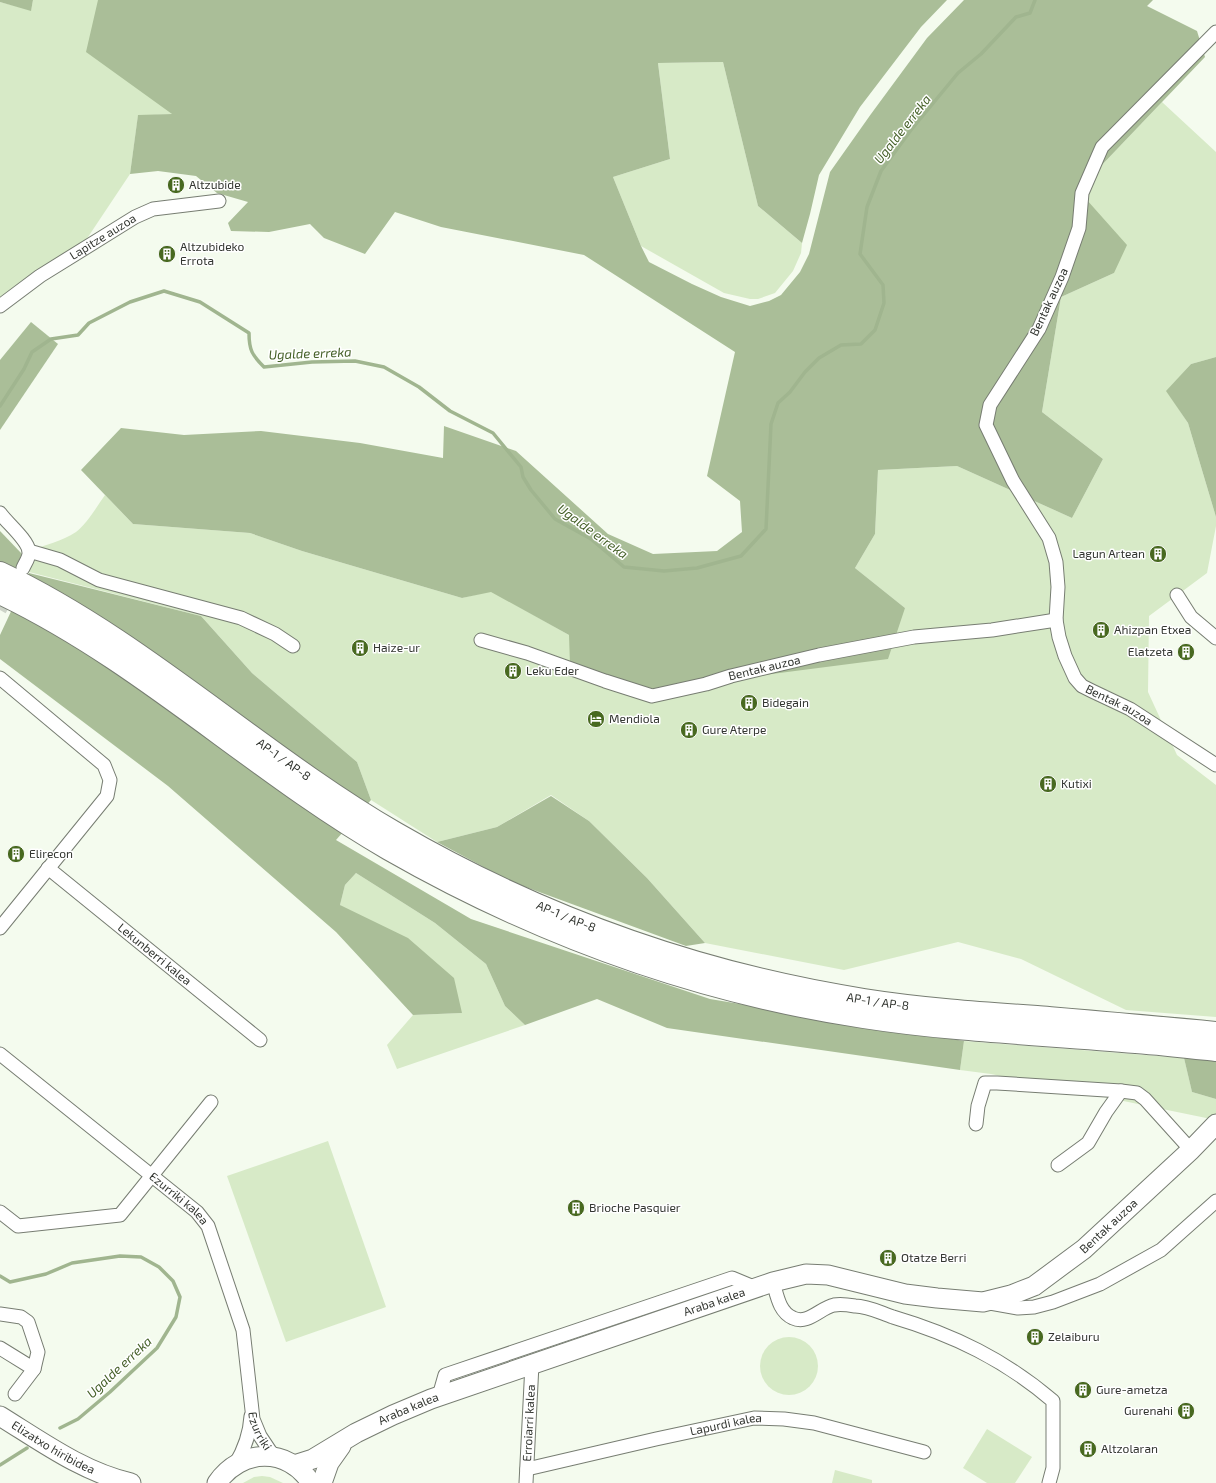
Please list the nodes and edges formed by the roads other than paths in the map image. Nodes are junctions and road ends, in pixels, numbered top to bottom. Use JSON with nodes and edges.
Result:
{"nodes":[{"id":1,"x":1216,"y":32,"type":"edge"},
{"id":2,"x":219,"y":201,"type":"dead end"},
{"id":3,"x":0,"y":306,"type":"edge"},
{"id":4,"x":0,"y":513,"type":"edge"},
{"id":5,"x":29,"y":551,"type":"junction"},
{"id":6,"x":23,"y":568,"type":"dead end"},
{"id":7,"x":0,"y":573,"type":"edge"},
{"id":8,"x":0,"y":593,"type":"edge"},
{"id":9,"x":1177,"y":595,"type":"dead end"},
{"id":10,"x":1056,"y":620,"type":"junction"},
{"id":11,"x":1216,"y":638,"type":"edge"},
{"id":12,"x":481,"y":640,"type":"dead end"},
{"id":13,"x":293,"y":646,"type":"dead end"},
{"id":14,"x":0,"y":678,"type":"edge"},
{"id":15,"x":1216,"y":765,"type":"edge"},
{"id":16,"x":48,"y":868,"type":"junction"},
{"id":17,"x":0,"y":928,"type":"edge"},
{"id":18,"x":1216,"y":1033,"type":"edge"},
{"id":19,"x":260,"y":1040,"type":"dead end"},
{"id":20,"x":1216,"y":1050,"type":"edge"},
{"id":21,"x":0,"y":1054,"type":"edge"},
{"id":22,"x":1121,"y":1091,"type":"junction"},
{"id":23,"x":211,"y":1102,"type":"dead end"},
{"id":24,"x":976,"y":1124,"type":"dead end"},
{"id":25,"x":1216,"y":1124,"type":"edge"},
{"id":26,"x":1191,"y":1150,"type":"junction"},
{"id":27,"x":1058,"y":1165,"type":"dead end"},
{"id":28,"x":152,"y":1176,"type":"junction"},
{"id":29,"x":1216,"y":1201,"type":"edge"},
{"id":30,"x":0,"y":1212,"type":"edge"},
{"id":31,"x":765,"y":1285,"type":"junction"},
{"id":32,"x":983,"y":1302,"type":"junction"},
{"id":33,"x":0,"y":1314,"type":"edge"},
{"id":34,"x":0,"y":1348,"type":"edge"},
{"id":35,"x":532,"y":1364,"type":"junction"},
{"id":36,"x":34,"y":1369,"type":"junction"},
{"id":37,"x":15,"y":1394,"type":"dead end"},
{"id":38,"x":439,"y":1396,"type":"junction"},
{"id":39,"x":252,"y":1410,"type":"junction"},
{"id":40,"x":0,"y":1416,"type":"edge"},
{"id":41,"x":0,"y":1423,"type":"edge"},
{"id":42,"x":346,"y":1440,"type":"junction"},
{"id":43,"x":924,"y":1452,"type":"dead end"},
{"id":44,"x":277,"y":1458,"type":"junction"},
{"id":45,"x":235,"y":1464,"type":"junction"},
{"id":46,"x":294,"y":1465,"type":"junction"},
{"id":47,"x":527,"y":1468,"type":"junction"},
{"id":48,"x":100,"y":1483,"type":"edge"},
{"id":49,"x":131,"y":1483,"type":"edge"},
{"id":50,"x":217,"y":1483,"type":"edge"},
{"id":51,"x":311,"y":1483,"type":"edge"},
{"id":52,"x":322,"y":1483,"type":"edge"},
{"id":53,"x":526,"y":1483,"type":"edge"},
{"id":54,"x":1049,"y":1483,"type":"edge"}],
"edges":[{"from":1,"to":10,"type":"street","name":"Bentak auzoa"},
{"from":2,"to":3,"type":"street","name":"Lapitze auzoa"},
{"from":4,"to":5,"type":"street"},
{"from":5,"to":6,"type":"street"},
{"from":5,"to":13,"type":"street"},
{"from":7,"to":18,"type":"highway","name":"AP-1 / AP-8"},
{"from":8,"to":20,"type":"highway","name":"AP-1 / AP-8"},
{"from":9,"to":11,"type":"street"},
{"from":10,"to":12,"type":"street","name":"Bentak auzoa"},
{"from":10,"to":15,"type":"street","name":"Bentak auzoa"},
{"from":14,"to":16,"type":"street"},
{"from":16,"to":17,"type":"street"},
{"from":16,"to":19,"type":"street","name":"Lekunberri kalea"},
{"from":21,"to":28,"type":"street","name":"Ezurriki kalea"},
{"from":22,"to":24,"type":"street"},
{"from":22,"to":26,"type":"street"},
{"from":22,"to":27,"type":"street"},
{"from":23,"to":28,"type":"street"},
{"from":25,"to":26,"type":"street","name":"Bentak auzoa"},
{"from":26,"to":32,"type":"street","name":"Bentak auzoa"},
{"from":28,"to":30,"type":"street"},
{"from":28,"to":39,"type":"street","name":"Ezurriki kalea"},
{"from":29,"to":32,"type":"street","name":"Bentak auzoa"},
{"from":31,"to":32,"type":"street","name":"Bentak auzoa"},
{"from":31,"to":35,"type":"street","name":"Araba kalea"},
{"from":31,"to":38,"type":"street"},
{"from":31,"to":54,"type":"street"},
{"from":33,"to":36,"type":"street"},
{"from":34,"to":36,"type":"street"},
{"from":35,"to":38,"type":"street","name":"Araba kalea"},
{"from":35,"to":47,"type":"street","name":"Erroiarri kalea"},
{"from":36,"to":37,"type":"street"},
{"from":38,"to":42,"type":"street","name":"Araba kalea"},
{"from":39,"to":44,"type":"street","name":"Ezurriki"},
{"from":39,"to":45,"type":"street","name":"Ezurriki"},
{"from":40,"to":49,"type":"street","name":"Elizatxo hiribidea"},
{"from":41,"to":48,"type":"street","name":"Elizatxo hiribidea"},
{"from":42,"to":46,"type":"street","name":"Araba kalea"},
{"from":42,"to":52,"type":"street","name":"Araba kalea"},
{"from":43,"to":47,"type":"street","name":"Lapurdi kalea"},
{"from":44,"to":45,"type":"street"},
{"from":44,"to":46,"type":"street"},
{"from":45,"to":50,"type":"street"},
{"from":46,"to":51,"type":"street"},
{"from":47,"to":53,"type":"street","name":"Erroiarri kalea"}]}
